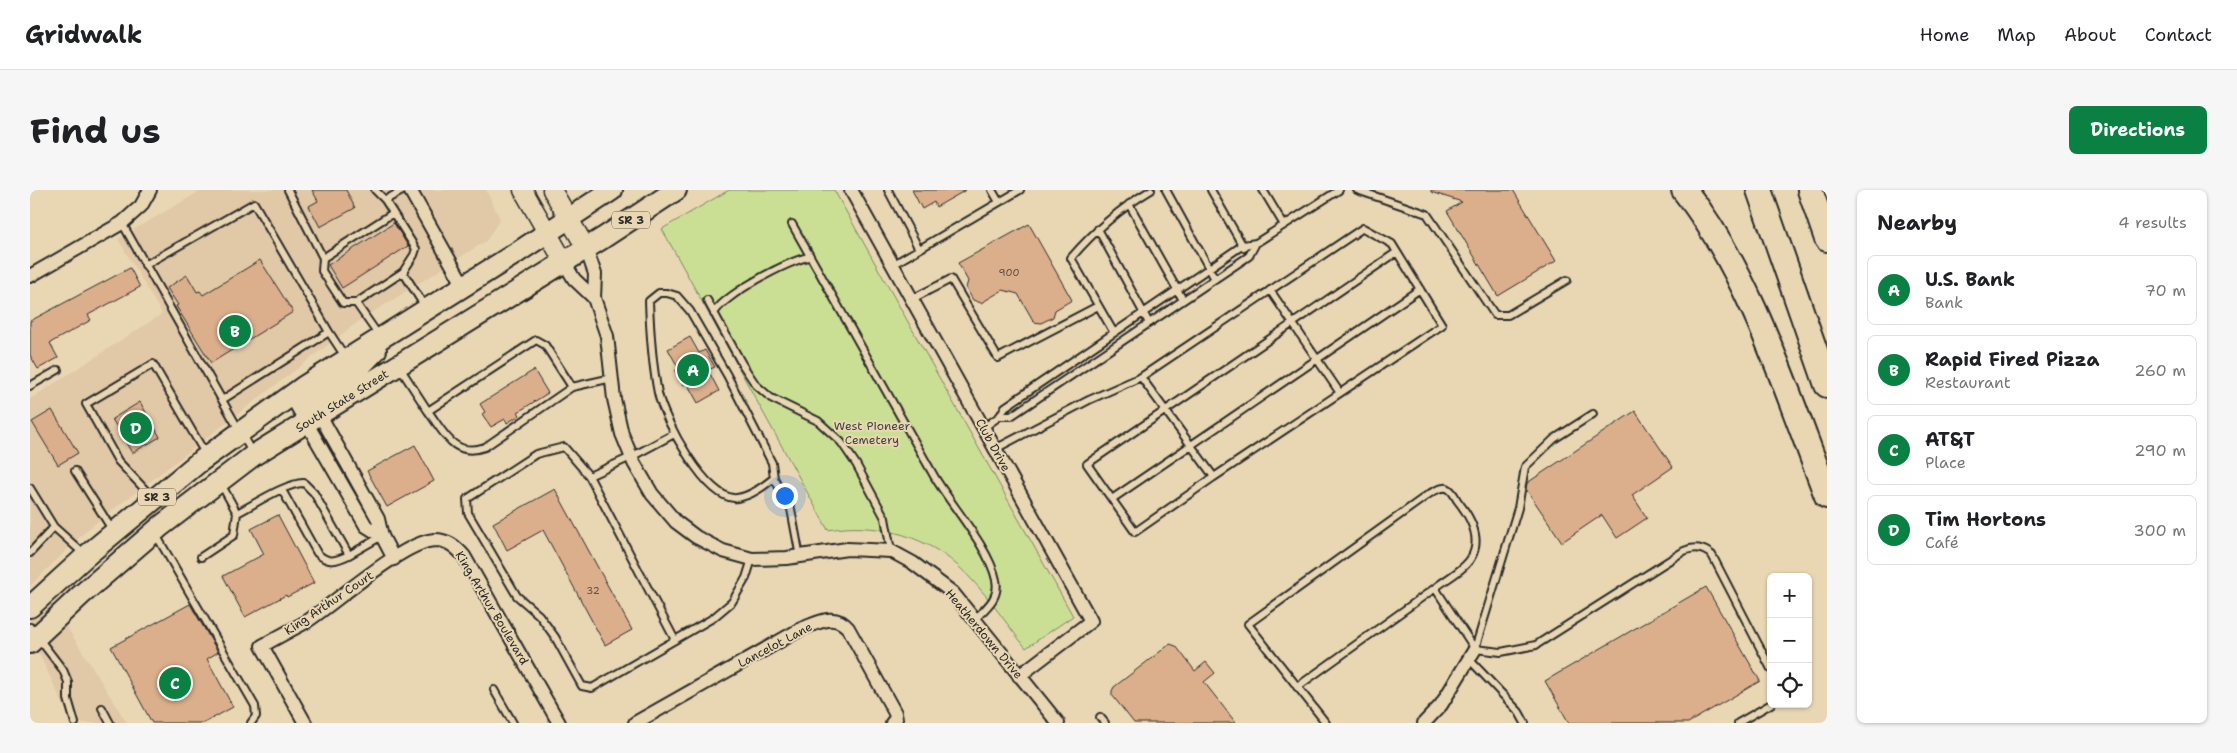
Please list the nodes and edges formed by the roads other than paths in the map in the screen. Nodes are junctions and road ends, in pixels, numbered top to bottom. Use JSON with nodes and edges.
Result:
{"nodes":[{"id":1,"x":150,"y":190,"type":"edge"},
{"id":2,"x":288,"y":190,"type":"edge"},
{"id":3,"x":375,"y":190,"type":"edge"},
{"id":4,"x":404,"y":190,"type":"edge"},
{"id":5,"x":410,"y":190,"type":"edge"},
{"id":6,"x":523,"y":190,"type":"edge"},
{"id":7,"x":552,"y":190,"type":"edge"},
{"id":8,"x":612,"y":190,"type":"edge"},
{"id":9,"x":676,"y":190,"type":"edge"},
{"id":10,"x":851,"y":190,"type":"edge"},
{"id":11,"x":888,"y":190,"type":"edge"},
{"id":12,"x":992,"y":190,"type":"edge"},
{"id":13,"x":1020,"y":190,"type":"edge"},
{"id":14,"x":1151,"y":190,"type":"edge"},
{"id":15,"x":1166,"y":190,"type":"edge"},
{"id":16,"x":1211,"y":190,"type":"edge"},
{"id":17,"x":1263,"y":190,"type":"edge"},
{"id":18,"x":1339,"y":190,"type":"edge"},
{"id":19,"x":1357,"y":190,"type":"edge"},
{"id":20,"x":1684,"y":190,"type":"edge"},
{"id":21,"x":1759,"y":190,"type":"edge"},
{"id":22,"x":385,"y":200,"type":"junction"},
{"id":23,"x":1814,"y":201,"type":"edge"},
{"id":24,"x":999,"y":202,"type":"junction"},
{"id":25,"x":1130,"y":204,"type":"junction"},
{"id":26,"x":393,"y":213,"type":"junction"},
{"id":27,"x":568,"y":220,"type":"junction"},
{"id":28,"x":122,"y":224,"type":"junction"},
{"id":29,"x":792,"y":224,"type":"dead end"},
{"id":30,"x":1284,"y":225,"type":"junction"},
{"id":31,"x":1098,"y":230,"type":"junction"},
{"id":32,"x":547,"y":234,"type":"junction"},
{"id":33,"x":1827,"y":239,"type":"edge"},
{"id":34,"x":1256,"y":243,"type":"junction"},
{"id":35,"x":1243,"y":245,"type":"junction"},
{"id":36,"x":586,"y":248,"type":"junction"},
{"id":37,"x":919,"y":249,"type":"junction"},
{"id":38,"x":1397,"y":252,"type":"junction"},
{"id":39,"x":1249,"y":256,"type":"junction"},
{"id":40,"x":810,"y":257,"type":"junction"},
{"id":41,"x":323,"y":258,"type":"junction"},
{"id":42,"x":564,"y":262,"type":"junction"},
{"id":43,"x":892,"y":264,"type":"junction"},
{"id":44,"x":145,"y":265,"type":"junction"},
{"id":45,"x":1209,"y":268,"type":"junction"},
{"id":46,"x":403,"y":272,"type":"junction"},
{"id":47,"x":30,"y":276,"type":"edge"},
{"id":48,"x":1215,"y":279,"type":"junction"},
{"id":49,"x":1566,"y":280,"type":"dead end"},
{"id":50,"x":464,"y":286,"type":"junction"},
{"id":51,"x":1420,"y":288,"type":"junction"},
{"id":52,"x":1177,"y":290,"type":"junction"},
{"id":53,"x":1270,"y":290,"type":"junction"},
{"id":54,"x":594,"y":298,"type":"junction"},
{"id":55,"x":912,"y":299,"type":"junction"},
{"id":56,"x":707,"y":300,"type":"dead end"},
{"id":57,"x":1183,"y":300,"type":"junction"},
{"id":58,"x":356,"y":303,"type":"junction"},
{"id":59,"x":1098,"y":306,"type":"junction"},
{"id":60,"x":427,"y":310,"type":"junction"},
{"id":61,"x":1144,"y":312,"type":"junction"},
{"id":62,"x":714,"y":314,"type":"junction"},
{"id":63,"x":1150,"y":323,"type":"junction"},
{"id":64,"x":1294,"y":325,"type":"junction"},
{"id":65,"x":329,"y":332,"type":"junction"},
{"id":66,"x":1114,"y":333,"type":"junction"},
{"id":67,"x":387,"y":334,"type":"junction"},
{"id":68,"x":347,"y":359,"type":"junction"},
{"id":69,"x":1318,"y":360,"type":"junction"},
{"id":70,"x":399,"y":366,"type":"junction"},
{"id":71,"x":58,"y":370,"type":"dead end"},
{"id":72,"x":1141,"y":377,"type":"junction"},
{"id":73,"x":612,"y":378,"type":"junction"},
{"id":74,"x":1827,"y":385,"type":"edge"},
{"id":75,"x":30,"y":386,"type":"edge"},
{"id":76,"x":572,"y":387,"type":"junction"},
{"id":77,"x":1340,"y":393,"type":"junction"},
{"id":78,"x":222,"y":400,"type":"junction"},
{"id":79,"x":306,"y":404,"type":"junction"},
{"id":80,"x":428,"y":410,"type":"junction"},
{"id":81,"x":1166,"y":411,"type":"junction"},
{"id":82,"x":1593,"y":414,"type":"dead end"},
{"id":83,"x":1000,"y":416,"type":"junction"},
{"id":84,"x":983,"y":428,"type":"junction"},
{"id":85,"x":240,"y":432,"type":"junction"},
{"id":86,"x":674,"y":434,"type":"junction"},
{"id":87,"x":1191,"y":446,"type":"junction"},
{"id":88,"x":995,"y":449,"type":"junction"},
{"id":89,"x":254,"y":455,"type":"junction"},
{"id":90,"x":632,"y":457,"type":"junction"},
{"id":91,"x":202,"y":460,"type":"junction"},
{"id":92,"x":75,"y":471,"type":"dead end"},
{"id":93,"x":588,"y":476,"type":"junction"},
{"id":94,"x":1214,"y":477,"type":"junction"},
{"id":95,"x":774,"y":478,"type":"junction"},
{"id":96,"x":219,"y":481,"type":"junction"},
{"id":97,"x":30,"y":488,"type":"edge"},
{"id":98,"x":282,"y":490,"type":"junction"},
{"id":99,"x":1827,"y":496,"type":"edge"},
{"id":100,"x":154,"y":498,"type":"junction"},
{"id":101,"x":1112,"y":499,"type":"junction"},
{"id":102,"x":190,"y":503,"type":"junction"},
{"id":103,"x":237,"y":513,"type":"junction"},
{"id":104,"x":54,"y":527,"type":"junction"},
{"id":105,"x":114,"y":532,"type":"junction"},
{"id":106,"x":154,"y":532,"type":"junction"},
{"id":107,"x":382,"y":536,"type":"junction"},
{"id":108,"x":891,"y":552,"type":"junction"},
{"id":109,"x":30,"y":553,"type":"edge"},
{"id":110,"x":350,"y":555,"type":"junction"},
{"id":111,"x":86,"y":556,"type":"junction"},
{"id":112,"x":800,"y":556,"type":"junction"},
{"id":113,"x":201,"y":557,"type":"dead end"},
{"id":114,"x":394,"y":559,"type":"junction"},
{"id":115,"x":752,"y":559,"type":"junction"},
{"id":116,"x":1435,"y":588,"type":"junction"},
{"id":117,"x":30,"y":607,"type":"edge"},
{"id":118,"x":974,"y":620,"type":"junction"},
{"id":119,"x":32,"y":636,"type":"edge"},
{"id":120,"x":676,"y":640,"type":"junction"},
{"id":121,"x":1472,"y":654,"type":"junction"},
{"id":122,"x":1768,"y":663,"type":"edge"},
{"id":123,"x":1019,"y":676,"type":"junction"},
{"id":124,"x":1297,"y":687,"type":"junction"},
{"id":125,"x":494,"y":690,"type":"dead end"},
{"id":126,"x":1767,"y":706,"type":"edge"},
{"id":127,"x":102,"y":708,"type":"dead end"},
{"id":128,"x":1100,"y":717,"type":"dead end"},
{"id":129,"x":75,"y":723,"type":"edge"},
{"id":130,"x":110,"y":723,"type":"edge"},
{"id":131,"x":251,"y":723,"type":"edge"},
{"id":132,"x":305,"y":723,"type":"edge"},
{"id":133,"x":513,"y":723,"type":"edge"},
{"id":134,"x":559,"y":723,"type":"edge"},
{"id":135,"x":635,"y":723,"type":"edge"},
{"id":136,"x":892,"y":723,"type":"edge"},
{"id":137,"x":1058,"y":723,"type":"edge"},
{"id":138,"x":1105,"y":723,"type":"edge"},
{"id":139,"x":1326,"y":723,"type":"edge"},
{"id":140,"x":1424,"y":723,"type":"edge"},
{"id":141,"x":1525,"y":723,"type":"edge"},
{"id":142,"x":1738,"y":723,"type":"edge"}],
"edges":[{"from":1,"to":28,"type":"street"},
{"from":2,"to":41,"type":"lane"},
{"from":3,"to":22,"type":"lane"},
{"from":4,"to":22,"type":"lane"},
{"from":5,"to":50,"type":"street"},
{"from":6,"to":32,"type":"street"},
{"from":7,"to":27,"type":"street"},
{"from":8,"to":27,"type":"main road","name":"South State Street","number":"SR 3"},
{"from":9,"to":36,"type":"main road","name":"South State Street","number":"SR 3"},
{"from":10,"to":43,"type":"street","name":"Club Drive"},
{"from":11,"to":37,"type":"lane"},
{"from":12,"to":24,"type":"lane"},
{"from":13,"to":24,"type":"lane"},
{"from":14,"to":25,"type":"lane"},
{"from":15,"to":45,"type":"lane"},
{"from":16,"to":35,"type":"lane"},
{"from":17,"to":30,"type":"lane"},
{"from":18,"to":30,"type":"lane"},
{"from":19,"to":49,"type":"lane"},
{"from":20,"to":99,"type":"highway"},
{"from":21,"to":74,"type":"highway"},
{"from":22,"to":26,"type":"lane"},
{"from":23,"to":33,"type":"highway"},
{"from":24,"to":37,"type":"lane"},
{"from":25,"to":31,"type":"lane"},
{"from":25,"to":52,"type":"lane"},
{"from":26,"to":41,"type":"lane"},
{"from":26,"to":46,"type":"lane"},
{"from":27,"to":32,"type":"main road","name":"South State Street","number":"SR 3"},
{"from":27,"to":36,"type":"street"},
{"from":28,"to":44,"type":"lane"},
{"from":28,"to":47,"type":"street"},
{"from":29,"to":40,"type":"lane"},
{"from":30,"to":34,"type":"lane"},
{"from":31,"to":59,"type":"lane"},
{"from":31,"to":61,"type":"lane"},
{"from":32,"to":42,"type":"street"},
{"from":32,"to":50,"type":"main road","name":"South State Street","number":"SR 3"},
{"from":34,"to":35,"type":"lane"},
{"from":34,"to":39,"type":"lane"},
{"from":35,"to":39,"type":"lane"},
{"from":35,"to":45,"type":"lane"},
{"from":36,"to":42,"type":"main road","name":"South State Street","number":"SR 3"},
{"from":36,"to":54,"type":"street","name":"Heatherdown Drive"},
{"from":37,"to":43,"type":"lane"},
{"from":38,"to":51,"type":"lane"},
{"from":38,"to":53,"type":"lane"},
{"from":38,"to":64,"type":"lane"},
{"from":39,"to":48,"type":"lane"},
{"from":40,"to":62,"type":"lane"},
{"from":40,"to":118,"type":"lane"},
{"from":41,"to":58,"type":"lane"},
{"from":42,"to":54,"type":"street","name":"Heatherdown Drive"},
{"from":42,"to":70,"type":"main road","name":"South State Street","number":"SR 3"},
{"from":43,"to":55,"type":"street","name":"Club Drive"},
{"from":44,"to":65,"type":"lane"},
{"from":44,"to":78,"type":"lane"},
{"from":45,"to":48,"type":"lane"},
{"from":45,"to":52,"type":"lane"},
{"from":46,"to":58,"type":"lane"},
{"from":46,"to":60,"type":"lane"},
{"from":48,"to":57,"type":"lane"},
{"from":50,"to":60,"type":"main road","name":"South State Street","number":"SR 3"},
{"from":51,"to":69,"type":"lane"},
{"from":51,"to":77,"type":"lane"},
{"from":52,"to":57,"type":"lane"},
{"from":52,"to":61,"type":"lane"},
{"from":53,"to":64,"type":"lane"},
{"from":53,"to":72,"type":"lane"},
{"from":54,"to":73,"type":"street","name":"Heatherdown Drive"},
{"from":55,"to":59,"type":"lane"},
{"from":55,"to":84,"type":"street","name":"Club Drive"},
{"from":56,"to":62,"type":"lane"},
{"from":57,"to":63,"type":"lane"},
{"from":58,"to":67,"type":"lane"},
{"from":59,"to":66,"type":"lane"},
{"from":60,"to":67,"type":"main road","name":"South State Street","number":"SR 3"},
{"from":61,"to":63,"type":"lane"},
{"from":61,"to":66,"type":"lane"},
{"from":62,"to":108,"type":"lane"},
{"from":63,"to":83,"type":"lane"},
{"from":64,"to":69,"type":"lane"},
{"from":64,"to":81,"type":"lane"},
{"from":65,"to":68,"type":"lane"},
{"from":65,"to":78,"type":"lane"},
{"from":66,"to":83,"type":"lane"},
{"from":67,"to":68,"type":"main road","name":"South State Street","number":"SR 3"},
{"from":67,"to":79,"type":"main road"},
{"from":68,"to":79,"type":"main road","name":"South State Street","number":"SR 3"},
{"from":69,"to":77,"type":"lane"},
{"from":69,"to":87,"type":"lane"},
{"from":70,"to":79,"type":"main road","name":"South State Street","number":"SR 3"},
{"from":70,"to":80,"type":"lane"},
{"from":71,"to":75,"type":"lane"},
{"from":72,"to":81,"type":"lane"},
{"from":72,"to":88,"type":"lane"},
{"from":73,"to":76,"type":"lane"},
{"from":73,"to":90,"type":"street","name":"Heatherdown Drive"},
{"from":76,"to":80,"type":"lane"},
{"from":76,"to":80,"type":"lane"},
{"from":77,"to":94,"type":"lane"},
{"from":78,"to":85,"type":"lane"},
{"from":79,"to":85,"type":"main road","name":"South State Street","number":"SR 3"},
{"from":79,"to":89,"type":"main road","name":"South State Street","number":"SR 3"},
{"from":79,"to":107,"type":"street"},
{"from":81,"to":87,"type":"lane"},
{"from":81,"to":101,"type":"lane"},
{"from":82,"to":121,"type":"lane"},
{"from":83,"to":84,"type":"lane"},
{"from":84,"to":88,"type":"street","name":"Club Drive"},
{"from":85,"to":89,"type":"lane"},
{"from":85,"to":91,"type":"main road","name":"South State Street","number":"SR 3"},
{"from":85,"to":102,"type":"main road"},
{"from":86,"to":90,"type":"lane"},
{"from":86,"to":95,"type":"lane"},
{"from":86,"to":95,"type":"lane"},
{"from":87,"to":94,"type":"lane"},
{"from":87,"to":101,"type":"lane"},
{"from":88,"to":123,"type":"street","name":"Club Drive"},
{"from":89,"to":96,"type":"main road","name":"South State Street","number":"SR 3"},
{"from":90,"to":93,"type":"lane"},
{"from":90,"to":115,"type":"street","name":"Heatherdown Drive"},
{"from":91,"to":100,"type":"main road","name":"South State Street","number":"SR 3"},
{"from":91,"to":100,"type":"lane"},
{"from":91,"to":119,"type":"main road"},
{"from":92,"to":105,"type":"lane"},
{"from":93,"to":120,"type":"lane"},
{"from":93,"to":120,"type":"lane"},
{"from":94,"to":101,"type":"lane"},
{"from":95,"to":112,"type":"lane"},
{"from":96,"to":102,"type":"main road","name":"South State Street","number":"SR 3"},
{"from":96,"to":103,"type":"lane"},
{"from":97,"to":104,"type":"lane"},
{"from":98,"to":103,"type":"lane"},
{"from":98,"to":110,"type":"lane"},
{"from":98,"to":110,"type":"lane"},
{"from":100,"to":105,"type":"main road","name":"South State Street","number":"SR 3"},
{"from":102,"to":106,"type":"main road","name":"South State Street","number":"SR 3"},
{"from":103,"to":113,"type":"lane"},
{"from":104,"to":109,"type":"lane"},
{"from":104,"to":111,"type":"lane"},
{"from":105,"to":111,"type":"main road","name":"South State Street","number":"SR 3"},
{"from":106,"to":119,"type":"main road","name":"South State Street","number":"SR 3"},
{"from":106,"to":131,"type":"lane"},
{"from":107,"to":110,"type":"lane"},
{"from":107,"to":114,"type":"street"},
{"from":108,"to":112,"type":"street","name":"Heatherdown Drive"},
{"from":108,"to":118,"type":"street","name":"Heatherdown Drive"},
{"from":111,"to":117,"type":"main road","name":"South State Street","number":"SR 3"},
{"from":112,"to":115,"type":"street","name":"Heatherdown Drive"},
{"from":114,"to":132,"type":"street","name":"King Arthur Court"},
{"from":114,"to":134,"type":"street","name":"King Arthur Boulevard"},
{"from":115,"to":120,"type":"lane"},
{"from":116,"to":121,"type":"lane"},
{"from":116,"to":124,"type":"lane"},
{"from":116,"to":124,"type":"lane"},
{"from":118,"to":123,"type":"street","name":"Heatherdown Drive"},
{"from":119,"to":129,"type":"lane"},
{"from":121,"to":122,"type":"lane"},
{"from":121,"to":140,"type":"street"},
{"from":121,"to":141,"type":"lane"},
{"from":123,"to":137,"type":"street","name":"Heatherdown Drive"},
{"from":124,"to":139,"type":"lane"},
{"from":125,"to":133,"type":"lane"},
{"from":126,"to":142,"type":"lane"},
{"from":127,"to":130,"type":"lane"},
{"from":128,"to":138,"type":"lane"},
{"from":135,"to":136,"type":"street","name":"Lancelot Lane"}]}
